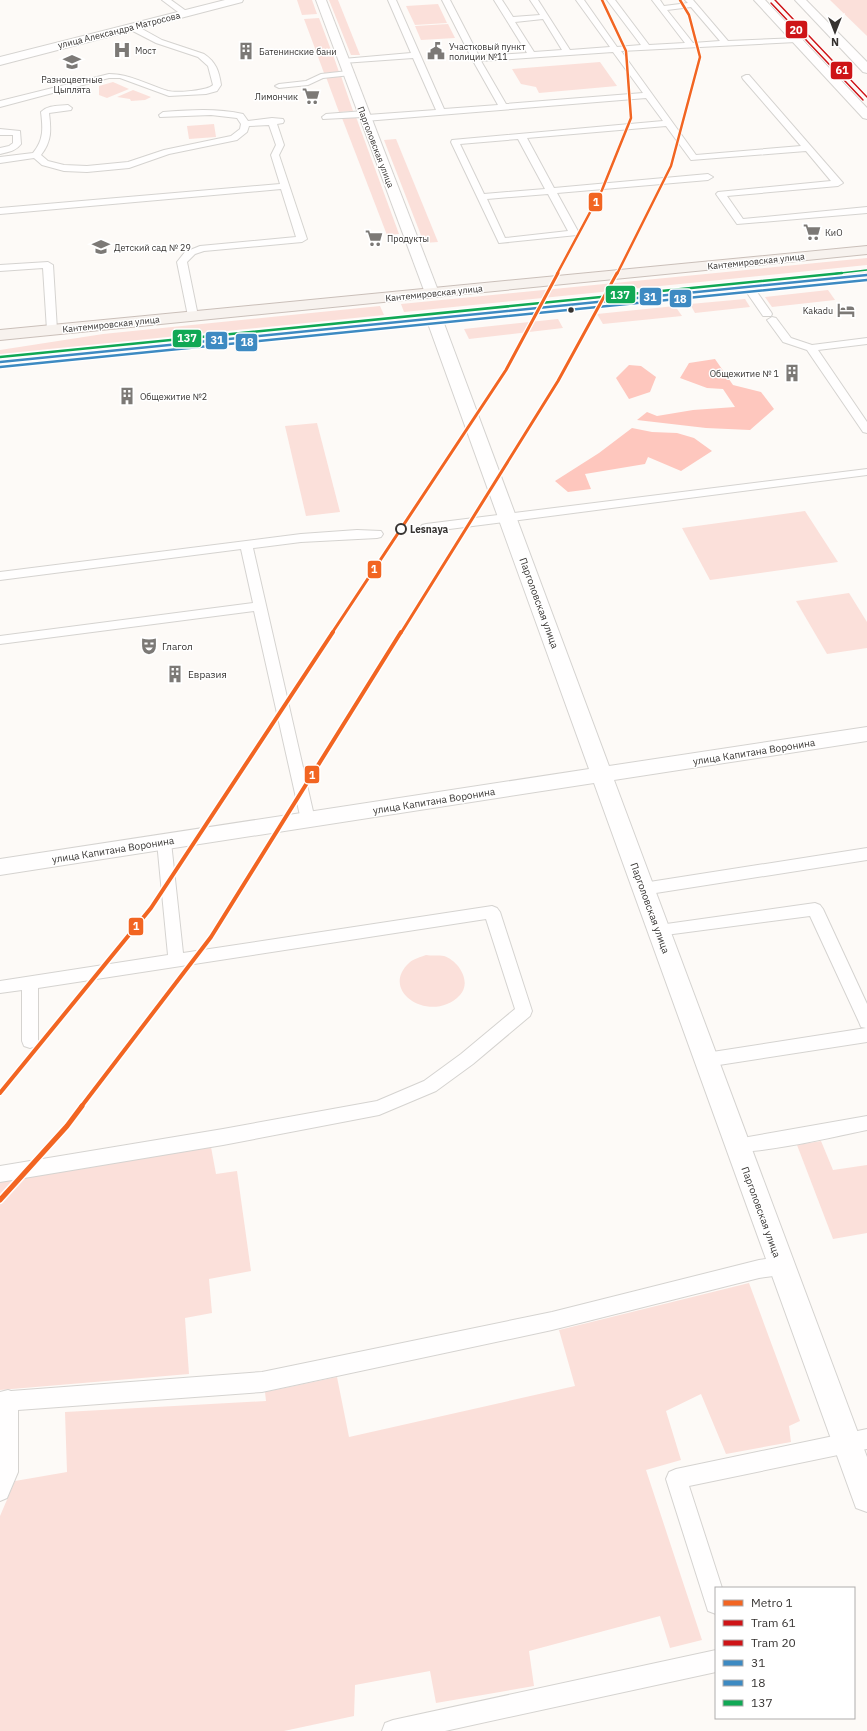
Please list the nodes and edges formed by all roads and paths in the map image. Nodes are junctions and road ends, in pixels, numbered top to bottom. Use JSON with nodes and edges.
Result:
{"nodes":[{"id":1,"x":166,"y":0,"type":"edge"},
{"id":2,"x":238,"y":0,"type":"edge"},
{"id":3,"x":321,"y":0,"type":"edge"},
{"id":4,"x":392,"y":0,"type":"edge"},
{"id":5,"x":446,"y":0,"type":"edge"},
{"id":6,"x":498,"y":0,"type":"edge"},
{"id":7,"x":534,"y":0,"type":"edge"},
{"id":8,"x":580,"y":0,"type":"edge"},
{"id":9,"x":610,"y":0,"type":"edge"},
{"id":10,"x":656,"y":0,"type":"edge"},
{"id":11,"x":759,"y":0,"type":"edge"},
{"id":12,"x":800,"y":0,"type":"edge"},
{"id":13,"x":691,"y":3,"type":"edge"},
{"id":14,"x":662,"y":8,"type":"junction"},
{"id":15,"x":619,"y":11,"type":"junction"},
{"id":16,"x":185,"y":13,"type":"junction"},
{"id":17,"x":589,"y":13,"type":"junction"},
{"id":18,"x":545,"y":17,"type":"junction"},
{"id":19,"x":510,"y":20,"type":"junction"},
{"id":20,"x":132,"y":27,"type":"junction"},
{"id":21,"x":796,"y":40,"type":"junction"},
{"id":22,"x":725,"y":43,"type":"junction"},
{"id":23,"x":691,"y":45,"type":"junction"},
{"id":24,"x":646,"y":47,"type":"junction"},
{"id":25,"x":615,"y":49,"type":"junction"},
{"id":26,"x":568,"y":52,"type":"junction"},
{"id":27,"x":416,"y":55,"type":"junction"},
{"id":28,"x":532,"y":55,"type":"junction"},
{"id":29,"x":476,"y":59,"type":"junction"},
{"id":30,"x":0,"y":60,"type":"edge"},
{"id":31,"x":343,"y":61,"type":"junction"},
{"id":32,"x":867,"y":69,"type":"edge"},
{"id":33,"x":348,"y":73,"type":"junction"},
{"id":34,"x":746,"y":77,"type":"dead end"},
{"id":35,"x":279,"y":86,"type":"dead end"},
{"id":36,"x":648,"y":95,"type":"junction"},
{"id":37,"x":0,"y":104,"type":"edge"},
{"id":38,"x":503,"y":107,"type":"junction"},
{"id":39,"x":68,"y":108,"type":"dead end"},
{"id":40,"x":441,"y":112,"type":"junction"},
{"id":41,"x":163,"y":115,"type":"dead end"},
{"id":42,"x":867,"y":115,"type":"edge"},
{"id":43,"x":364,"y":116,"type":"junction"},
{"id":44,"x":326,"y":117,"type":"dead end"},
{"id":45,"x":668,"y":123,"type":"junction"},
{"id":46,"x":245,"y":124,"type":"junction"},
{"id":47,"x":0,"y":132,"type":"edge"},
{"id":48,"x":521,"y":136,"type":"junction"},
{"id":49,"x":808,"y":148,"type":"junction"},
{"id":50,"x":0,"y":151,"type":"edge"},
{"id":51,"x":36,"y":155,"type":"junction"},
{"id":52,"x":0,"y":160,"type":"edge"},
{"id":53,"x":708,"y":176,"type":"junction"},
{"id":54,"x":284,"y":186,"type":"junction"},
{"id":55,"x":551,"y":191,"type":"junction"},
{"id":56,"x":481,"y":197,"type":"junction"},
{"id":57,"x":867,"y":210,"type":"edge"},
{"id":58,"x":0,"y":212,"type":"edge"},
{"id":59,"x":867,"y":250,"type":"edge"},
{"id":60,"x":0,"y":268,"type":"edge"},
{"id":61,"x":867,"y":276,"type":"edge"},
{"id":62,"x":748,"y":287,"type":"junction"},
{"id":63,"x":432,"y":293,"type":"junction"},
{"id":64,"x":192,"y":316,"type":"junction"},
{"id":65,"x":434,"y":318,"type":"junction"},
{"id":66,"x":52,"y":330,"type":"junction"},
{"id":67,"x":0,"y":335,"type":"edge"},
{"id":68,"x":867,"y":341,"type":"edge"},
{"id":69,"x":811,"y":348,"type":"junction"},
{"id":70,"x":0,"y":362,"type":"edge"},
{"id":71,"x":867,"y":430,"type":"edge"},
{"id":72,"x":867,"y":472,"type":"edge"},
{"id":73,"x":507,"y":517,"type":"junction"},
{"id":74,"x":426,"y":528,"type":"dead end"},
{"id":75,"x":377,"y":534,"type":"dead end"},
{"id":76,"x":246,"y":545,"type":"junction"},
{"id":77,"x":0,"y":576,"type":"edge"},
{"id":78,"x":260,"y":606,"type":"junction"},
{"id":79,"x":0,"y":640,"type":"edge"},
{"id":80,"x":867,"y":734,"type":"edge"},
{"id":81,"x":601,"y":775,"type":"junction"},
{"id":82,"x":308,"y":820,"type":"junction"},
{"id":83,"x":164,"y":842,"type":"junction"},
{"id":84,"x":867,"y":854,"type":"edge"},
{"id":85,"x":0,"y":867,"type":"edge"},
{"id":86,"x":643,"y":889,"type":"junction"},
{"id":87,"x":658,"y":930,"type":"junction"},
{"id":88,"x":176,"y":960,"type":"junction"},
{"id":89,"x":30,"y":982,"type":"junction"},
{"id":90,"x":0,"y":986,"type":"edge"},
{"id":91,"x":867,"y":1022,"type":"edge"},
{"id":92,"x":867,"y":1035,"type":"edge"},
{"id":93,"x":30,"y":1041,"type":"dead end"},
{"id":94,"x":706,"y":1060,"type":"junction"},
{"id":95,"x":867,"y":1123,"type":"edge"},
{"id":96,"x":737,"y":1145,"type":"junction"},
{"id":97,"x":0,"y":1174,"type":"edge"},
{"id":98,"x":781,"y":1266,"type":"junction"},
{"id":99,"x":4,"y":1401,"type":"edge"},
{"id":100,"x":857,"y":1441,"type":"edge"},
{"id":101,"x":0,"y":1490,"type":"edge"},
{"id":102,"x":867,"y":1497,"type":"edge"},
{"id":103,"x":715,"y":1600,"type":"edge"},
{"id":104,"x":715,"y":1661,"type":"edge"},
{"id":105,"x":393,"y":1731,"type":"edge"}],
"edges":[{"from":1,"to":16,"type":"lane"},
{"from":2,"to":16,"type":"street","name":"улица Александра Матросова"},
{"from":3,"to":31,"type":"street","name":"Парголовская улица"},
{"from":4,"to":27,"type":"lane"},
{"from":5,"to":29,"type":"lane"},
{"from":6,"to":19,"type":"lane"},
{"from":7,"to":18,"type":"lane"},
{"from":8,"to":17,"type":"lane"},
{"from":9,"to":15,"type":"lane"},
{"from":10,"to":14,"type":"lane"},
{"from":11,"to":21,"type":"street"},
{"from":12,"to":32,"type":"street"},
{"from":13,"to":14,"type":"lane"},
{"from":13,"to":22,"type":"lane"},
{"from":14,"to":23,"type":"lane"},
{"from":15,"to":17,"type":"lane"},
{"from":15,"to":24,"type":"lane"},
{"from":16,"to":20,"type":"street","name":"улица Александра Матросова"},
{"from":17,"to":25,"type":"lane"},
{"from":18,"to":19,"type":"lane"},
{"from":18,"to":26,"type":"lane"},
{"from":19,"to":28,"type":"lane"},
{"from":20,"to":30,"type":"street","name":"улица Александра Матросова"},
{"from":20,"to":37,"type":"lane"},
{"from":21,"to":22,"type":"lane"},
{"from":21,"to":42,"type":"street"},
{"from":22,"to":23,"type":"lane"},
{"from":23,"to":24,"type":"lane"},
{"from":24,"to":25,"type":"lane"},
{"from":25,"to":26,"type":"lane"},
{"from":25,"to":36,"type":"lane"},
{"from":26,"to":28,"type":"lane"},
{"from":27,"to":31,"type":"lane"},
{"from":27,"to":40,"type":"lane"},
{"from":28,"to":29,"type":"lane"},
{"from":29,"to":38,"type":"lane"},
{"from":31,"to":33,"type":"street","name":"Парголовская улица"},
{"from":33,"to":35,"type":"lane"},
{"from":33,"to":43,"type":"street","name":"Парголовская улица"},
{"from":34,"to":49,"type":"lane"},
{"from":36,"to":38,"type":"lane"},
{"from":36,"to":45,"type":"lane"},
{"from":38,"to":40,"type":"lane"},
{"from":39,"to":51,"type":"lane"},
{"from":40,"to":43,"type":"lane"},
{"from":41,"to":46,"type":"lane"},
{"from":43,"to":44,"type":"lane"},
{"from":43,"to":63,"type":"street","name":"Парголовская улица"},
{"from":45,"to":48,"type":"lane"},
{"from":45,"to":53,"type":"lane"},
{"from":46,"to":51,"type":"lane"},
{"from":46,"to":54,"type":"lane"},
{"from":47,"to":50,"type":"lane"},
{"from":48,"to":55,"type":"lane"},
{"from":48,"to":56,"type":"lane"},
{"from":49,"to":53,"type":"lane"},
{"from":49,"to":53,"type":"lane"},
{"from":51,"to":52,"type":"lane"},
{"from":53,"to":55,"type":"lane"},
{"from":53,"to":57,"type":"lane"},
{"from":54,"to":58,"type":"lane"},
{"from":54,"to":64,"type":"lane"},
{"from":55,"to":56,"type":"lane"},
{"from":55,"to":56,"type":"lane"},
{"from":59,"to":63,"type":"main road","name":"Кантемировская улица"},
{"from":60,"to":66,"type":"lane"},
{"from":61,"to":62,"type":"main road"},
{"from":62,"to":65,"type":"main road"},
{"from":62,"to":69,"type":"lane"},
{"from":63,"to":64,"type":"main road","name":"Кантемировская улица"},
{"from":64,"to":66,"type":"main road","name":"Кантемировская улица"},
{"from":65,"to":70,"type":"main road"},
{"from":65,"to":73,"type":"street","name":"Парголовская улица"},
{"from":66,"to":67,"type":"main road","name":"Кантемировская улица"},
{"from":68,"to":69,"type":"lane"},
{"from":69,"to":71,"type":"lane"},
{"from":72,"to":73,"type":"lane"},
{"from":73,"to":74,"type":"lane"},
{"from":73,"to":81,"type":"street","name":"Парголовская улица"},
{"from":75,"to":76,"type":"lane"},
{"from":76,"to":77,"type":"lane"},
{"from":76,"to":78,"type":"lane"},
{"from":78,"to":79,"type":"lane"},
{"from":78,"to":82,"type":"lane"},
{"from":80,"to":81,"type":"street","name":"улица Капитана Воронина"},
{"from":81,"to":82,"type":"street","name":"улица Капитана Воронина"},
{"from":81,"to":86,"type":"street","name":"Парголовская улица"},
{"from":82,"to":83,"type":"street","name":"улица Капитана Воронина"},
{"from":83,"to":85,"type":"street","name":"улица Капитана Воронина"},
{"from":83,"to":88,"type":"lane"},
{"from":84,"to":86,"type":"lane"},
{"from":86,"to":87,"type":"street","name":"Парголовская улица"},
{"from":87,"to":91,"type":"lane"},
{"from":87,"to":94,"type":"street","name":"Парголовская улица"},
{"from":88,"to":89,"type":"lane"},
{"from":88,"to":97,"type":"lane"},
{"from":89,"to":90,"type":"lane"},
{"from":89,"to":93,"type":"lane"},
{"from":92,"to":94,"type":"lane"},
{"from":94,"to":96,"type":"street","name":"Парголовская улица"},
{"from":95,"to":96,"type":"lane"},
{"from":96,"to":98,"type":"street","name":"Парголовская улица"},
{"from":98,"to":99,"type":"lane"},
{"from":98,"to":100,"type":"street","name":"Парголовская улица"},
{"from":99,"to":101,"type":"lane"},
{"from":100,"to":102,"type":"street","name":"Парголовская улица"},
{"from":100,"to":103,"type":"lane"},
{"from":104,"to":105,"type":"lane"}]}
